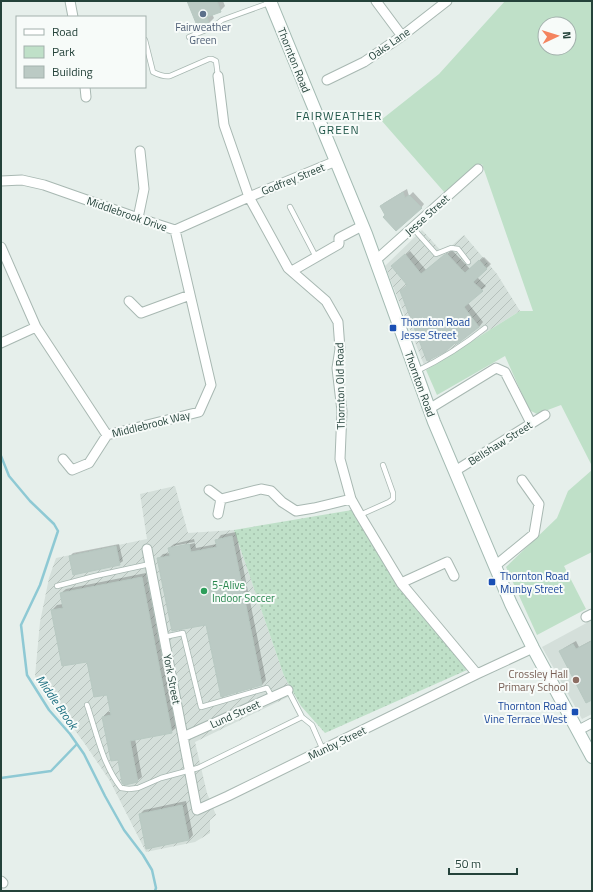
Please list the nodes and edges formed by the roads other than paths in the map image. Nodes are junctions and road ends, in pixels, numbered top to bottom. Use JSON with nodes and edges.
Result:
{"nodes":[{"id":1,"x":70,"y":1,"type":"edge"},
{"id":2,"x":376,"y":1,"type":"edge"},
{"id":3,"x":447,"y":1,"type":"edge"},
{"id":4,"x":270,"y":2,"type":"edge"},
{"id":5,"x":73,"y":16,"type":"edge"},
{"id":6,"x":402,"y":36,"type":"junction"},
{"id":7,"x":189,"y":37,"type":"dead end"},
{"id":8,"x":146,"y":44,"type":"edge"},
{"id":9,"x":218,"y":76,"type":"joint"},
{"id":10,"x":327,"y":80,"type":"dead end"},
{"id":11,"x":85,"y":88,"type":"edge"},
{"id":12,"x":86,"y":97,"type":"dead end"},
{"id":13,"x":140,"y":151,"type":"dead end"},
{"id":14,"x":336,"y":161,"type":"junction"},
{"id":15,"x":478,"y":169,"type":"dead end"},
{"id":16,"x":1,"y":181,"type":"edge"},
{"id":17,"x":249,"y":196,"type":"junction"},
{"id":18,"x":290,"y":207,"type":"dead end"},
{"id":19,"x":138,"y":218,"type":"junction"},
{"id":20,"x":362,"y":226,"type":"junction"},
{"id":21,"x":412,"y":228,"type":"junction"},
{"id":22,"x":175,"y":230,"type":"junction"},
{"id":23,"x":1,"y":247,"type":"edge"},
{"id":24,"x":316,"y":257,"type":"junction"},
{"id":25,"x":376,"y":260,"type":"junction"},
{"id":26,"x":468,"y":262,"type":"dead end"},
{"id":27,"x":292,"y":271,"type":"junction"},
{"id":28,"x":190,"y":295,"type":"junction"},
{"id":29,"x":129,"y":301,"type":"dead end"},
{"id":30,"x":36,"y":327,"type":"junction"},
{"id":31,"x":485,"y":328,"type":"dead end"},
{"id":32,"x":1,"y":343,"type":"edge"},
{"id":33,"x":416,"y":371,"type":"junction"},
{"id":34,"x":429,"y":409,"type":"junction"},
{"id":35,"x":545,"y":415,"type":"dead end"},
{"id":36,"x":531,"y":424,"type":"junction"},
{"id":37,"x":107,"y":435,"type":"junction"},
{"id":38,"x":63,"y":459,"type":"dead end"},
{"id":39,"x":382,"y":465,"type":"dead end"},
{"id":40,"x":455,"y":471,"type":"junction"},
{"id":41,"x":522,"y":480,"type":"dead end"},
{"id":42,"x":210,"y":490,"type":"dead end"},
{"id":43,"x":221,"y":499,"type":"junction"},
{"id":44,"x":351,"y":499,"type":"junction"},
{"id":45,"x":218,"y":514,"type":"dead end"},
{"id":46,"x":360,"y":515,"type":"junction"},
{"id":47,"x":147,"y":549,"type":"dead end"},
{"id":48,"x":150,"y":564,"type":"junction"},
{"id":49,"x":495,"y":566,"type":"junction"},
{"id":50,"x":454,"y":576,"type":"dead end"},
{"id":51,"x":401,"y":583,"type":"junction"},
{"id":52,"x":57,"y":586,"type":"dead end"},
{"id":53,"x":164,"y":637,"type":"junction"},
{"id":54,"x":532,"y":648,"type":"junction"},
{"id":55,"x":477,"y":674,"type":"junction"},
{"id":56,"x":288,"y":690,"type":"joint"},
{"id":57,"x":272,"y":697,"type":"junction"},
{"id":58,"x":87,"y":705,"type":"dead end"},
{"id":59,"x":302,"y":717,"type":"junction"},
{"id":60,"x":592,"y":723,"type":"edge"},
{"id":61,"x":577,"y":731,"type":"junction"},
{"id":62,"x":183,"y":737,"type":"junction"},
{"id":63,"x":323,"y":750,"type":"junction"},
{"id":64,"x":592,"y":757,"type":"edge"},
{"id":65,"x":189,"y":770,"type":"junction"},
{"id":66,"x":197,"y":810,"type":"joint"}],
"edges":[{"from":1,"to":5,"type":"street"},
{"from":2,"to":6,"type":"street"},
{"from":3,"to":6,"type":"street","name":"Oaks Lane"},
{"from":4,"to":7,"type":"lane"},
{"from":4,"to":14,"type":"main road","name":"Thornton Road"},
{"from":6,"to":10,"type":"street","name":"Oaks Lane"},
{"from":8,"to":9,"type":"lane"},
{"from":9,"to":17,"type":"street","name":"Thornton Old Road"},
{"from":11,"to":12,"type":"street"},
{"from":13,"to":19,"type":"street"},
{"from":14,"to":17,"type":"street","name":"Godfrey Street"},
{"from":14,"to":20,"type":"main road","name":"Thornton Road"},
{"from":15,"to":21,"type":"street","name":"Jesse Street"},
{"from":16,"to":19,"type":"street","name":"Middlebrook Drive"},
{"from":17,"to":22,"type":"street","name":"Middlebrook Drive"},
{"from":17,"to":27,"type":"street","name":"Thornton Old Road"},
{"from":18,"to":24,"type":"lane"},
{"from":19,"to":22,"type":"street","name":"Middlebrook Drive"},
{"from":20,"to":24,"type":"street"},
{"from":20,"to":25,"type":"main road","name":"Thornton Road"},
{"from":21,"to":25,"type":"street","name":"Jesse Street"},
{"from":21,"to":26,"type":"lane"},
{"from":22,"to":28,"type":"street","name":"Middlebrook Way"},
{"from":23,"to":30,"type":"street","name":"Middlebrook Way"},
{"from":24,"to":27,"type":"street"},
{"from":25,"to":33,"type":"main road","name":"Thornton Road"},
{"from":27,"to":44,"type":"street","name":"Thornton Old Road"},
{"from":28,"to":29,"type":"street"},
{"from":28,"to":37,"type":"street","name":"Middlebrook Way"},
{"from":30,"to":32,"type":"street"},
{"from":30,"to":37,"type":"street","name":"Middlebrook Way"},
{"from":31,"to":33,"type":"lane"},
{"from":33,"to":34,"type":"main road","name":"Thornton Road"},
{"from":34,"to":36,"type":"street"},
{"from":34,"to":40,"type":"main road","name":"Thornton Road"},
{"from":35,"to":36,"type":"street","name":"Bellshaw Street"},
{"from":36,"to":40,"type":"street","name":"Bellshaw Street"},
{"from":37,"to":38,"type":"street"},
{"from":39,"to":46,"type":"lane"},
{"from":40,"to":49,"type":"main road","name":"Thornton Road"},
{"from":41,"to":49,"type":"street"},
{"from":42,"to":43,"type":"street"},
{"from":43,"to":44,"type":"street"},
{"from":43,"to":45,"type":"street"},
{"from":44,"to":46,"type":"street","name":"Thornton Old Road"},
{"from":46,"to":51,"type":"street","name":"Thornton Old Road"},
{"from":47,"to":48,"type":"street","name":"York Street"},
{"from":48,"to":52,"type":"lane"},
{"from":48,"to":53,"type":"street","name":"York Street"},
{"from":49,"to":54,"type":"main road","name":"Thornton Road"},
{"from":50,"to":51,"type":"street"},
{"from":51,"to":55,"type":"street","name":"Thornton Old Road"},
{"from":53,"to":57,"type":"lane"},
{"from":53,"to":62,"type":"street","name":"York Street"},
{"from":54,"to":55,"type":"street"},
{"from":54,"to":61,"type":"main road","name":"Thornton Road"},
{"from":55,"to":63,"type":"street","name":"Munby Street"},
{"from":56,"to":57,"type":"street","name":"Lund Street"},
{"from":56,"to":59,"type":"lane"},
{"from":57,"to":62,"type":"street","name":"Lund Street"},
{"from":58,"to":65,"type":"lane"},
{"from":59,"to":63,"type":"lane"},
{"from":59,"to":65,"type":"lane"},
{"from":60,"to":61,"type":"street"},
{"from":61,"to":64,"type":"main road","name":"Thornton Road"},
{"from":62,"to":65,"type":"street","name":"York Street"},
{"from":63,"to":66,"type":"street","name":"Munby Street"},
{"from":65,"to":66,"type":"street","name":"York Street"}]}
